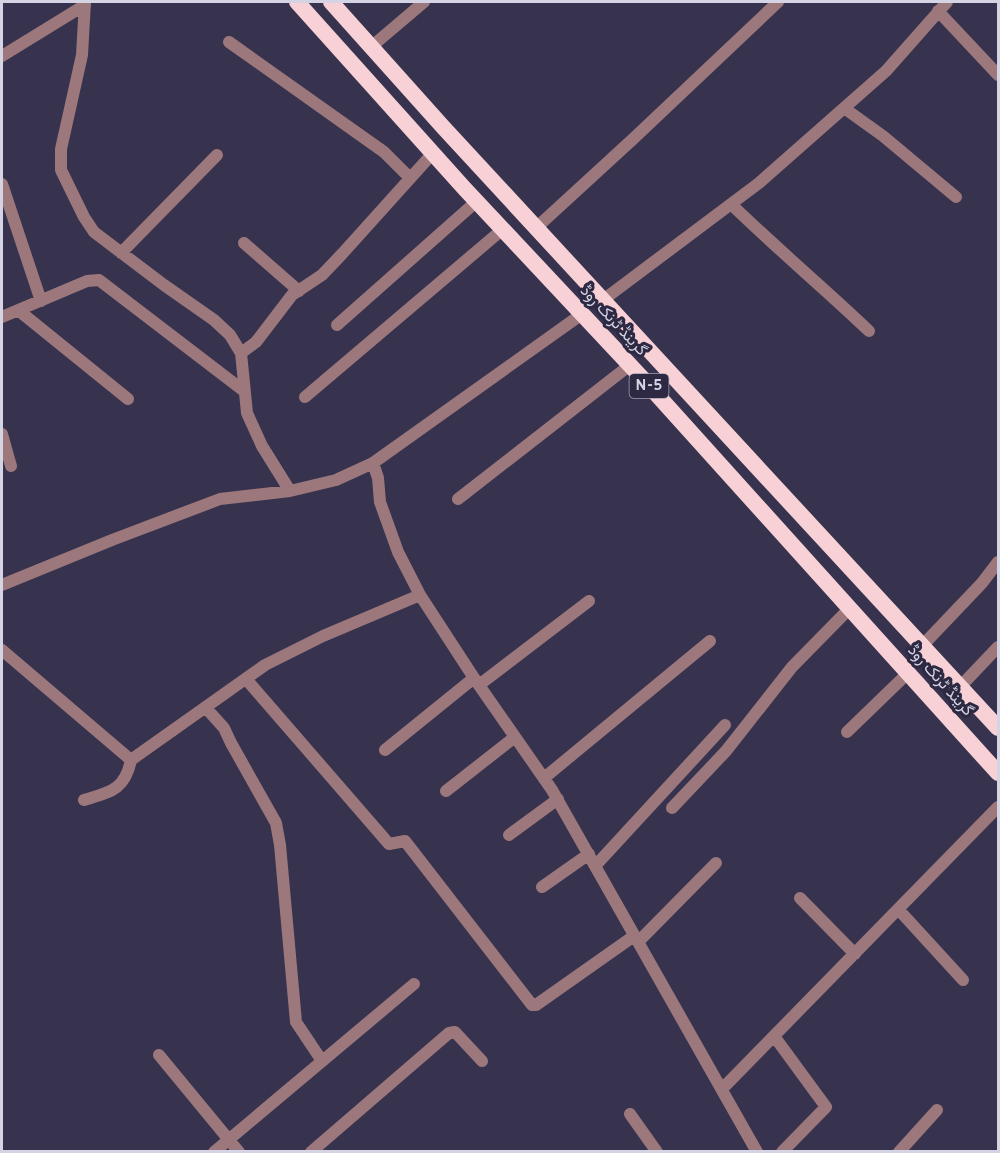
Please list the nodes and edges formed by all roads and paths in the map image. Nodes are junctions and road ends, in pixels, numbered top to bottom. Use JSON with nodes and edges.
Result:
{"nodes":[{"id":1,"x":297,"y":2,"type":"edge"},
{"id":2,"x":331,"y":2,"type":"edge"},
{"id":3,"x":424,"y":2,"type":"edge"},
{"id":4,"x":778,"y":2,"type":"edge"},
{"id":5,"x":85,"y":3,"type":"edge"},
{"id":6,"x":943,"y":6,"type":"edge"},
{"id":7,"x":229,"y":42,"type":"dead end"},
{"id":8,"x":371,"y":47,"type":"junction"},
{"id":9,"x":2,"y":56,"type":"edge"},
{"id":10,"x":999,"y":75,"type":"edge"},
{"id":11,"x":844,"y":108,"type":"junction"},
{"id":12,"x":433,"y":153,"type":"junction"},
{"id":13,"x":217,"y":155,"type":"dead end"},
{"id":14,"x":410,"y":178,"type":"junction"},
{"id":15,"x":2,"y":184,"type":"edge"},
{"id":16,"x":956,"y":196,"type":"dead end"},
{"id":17,"x":477,"y":201,"type":"junction"},
{"id":18,"x":731,"y":204,"type":"junction"},
{"id":19,"x":536,"y":228,"type":"junction"},
{"id":20,"x":503,"y":229,"type":"junction"},
{"id":21,"x":244,"y":243,"type":"dead end"},
{"id":22,"x":121,"y":253,"type":"junction"},
{"id":23,"x":299,"y":291,"type":"junction"},
{"id":24,"x":603,"y":300,"type":"junction"},
{"id":25,"x":40,"y":301,"type":"junction"},
{"id":26,"x":18,"y":310,"type":"junction"},
{"id":27,"x":582,"y":314,"type":"junction"},
{"id":28,"x":2,"y":317,"type":"edge"},
{"id":29,"x":337,"y":326,"type":"dead end"},
{"id":30,"x":869,"y":331,"type":"dead end"},
{"id":31,"x":241,"y":353,"type":"junction"},
{"id":32,"x":630,"y":365,"type":"junction"},
{"id":33,"x":244,"y":391,"type":"junction"},
{"id":34,"x":305,"y":397,"type":"dead end"},
{"id":35,"x":128,"y":399,"type":"dead end"},
{"id":36,"x":2,"y":434,"type":"edge"},
{"id":37,"x":373,"y":463,"type":"junction"},
{"id":38,"x":11,"y":466,"type":"dead end"},
{"id":39,"x":290,"y":491,"type":"junction"},
{"id":40,"x":458,"y":499,"type":"dead end"},
{"id":41,"x":999,"y":562,"type":"edge"},
{"id":42,"x":2,"y":585,"type":"edge"},
{"id":43,"x":420,"y":595,"type":"junction"},
{"id":44,"x":589,"y":601,"type":"dead end"},
{"id":45,"x":850,"y":608,"type":"junction"},
{"id":46,"x":710,"y":640,"type":"dead end"},
{"id":47,"x":922,"y":646,"type":"junction"},
{"id":48,"x":999,"y":647,"type":"edge"},
{"id":49,"x":2,"y":650,"type":"edge"},
{"id":50,"x":908,"y":673,"type":"junction"},
{"id":51,"x":246,"y":679,"type":"junction"},
{"id":52,"x":477,"y":682,"type":"junction"},
{"id":53,"x":960,"y":687,"type":"junction"},
{"id":54,"x":633,"y":702,"type":"dead end"},
{"id":55,"x":206,"y":708,"type":"junction"},
{"id":56,"x":725,"y":725,"type":"dead end"},
{"id":57,"x":999,"y":728,"type":"edge"},
{"id":58,"x":847,"y":732,"type":"dead end"},
{"id":59,"x":515,"y":737,"type":"junction"},
{"id":60,"x":385,"y":750,"type":"dead end"},
{"id":61,"x":131,"y":760,"type":"junction"},
{"id":62,"x":999,"y":773,"type":"edge"},
{"id":63,"x":544,"y":778,"type":"junction"},
{"id":64,"x":446,"y":791,"type":"dead end"},
{"id":65,"x":558,"y":799,"type":"junction"},
{"id":66,"x":84,"y":800,"type":"dead end"},
{"id":67,"x":999,"y":807,"type":"edge"},
{"id":68,"x":672,"y":808,"type":"dead end"},
{"id":69,"x":509,"y":835,"type":"dead end"},
{"id":70,"x":593,"y":859,"type":"junction"},
{"id":71,"x":716,"y":863,"type":"dead end"},
{"id":72,"x":542,"y":887,"type":"dead end"},
{"id":73,"x":800,"y":898,"type":"dead end"},
{"id":74,"x":898,"y":909,"type":"junction"},
{"id":75,"x":636,"y":939,"type":"junction"},
{"id":76,"x":855,"y":954,"type":"junction"},
{"id":77,"x":963,"y":980,"type":"dead end"},
{"id":78,"x":414,"y":984,"type":"dead end"},
{"id":79,"x":774,"y":1036,"type":"junction"},
{"id":80,"x":159,"y":1055,"type":"dead end"},
{"id":81,"x":322,"y":1061,"type":"junction"},
{"id":82,"x":482,"y":1061,"type":"dead end"},
{"id":83,"x":722,"y":1089,"type":"junction"},
{"id":84,"x":937,"y":1110,"type":"dead end"},
{"id":85,"x":630,"y":1114,"type":"dead end"},
{"id":86,"x":228,"y":1139,"type":"junction"},
{"id":87,"x":214,"y":1152,"type":"edge"},
{"id":88,"x":238,"y":1152,"type":"edge"},
{"id":89,"x":311,"y":1152,"type":"edge"},
{"id":90,"x":657,"y":1152,"type":"edge"},
{"id":91,"x":757,"y":1152,"type":"edge"},
{"id":92,"x":782,"y":1152,"type":"edge"},
{"id":93,"x":898,"y":1152,"type":"edge"}],
"edges":[{"from":1,"to":12,"type":"highway","name":"گرینڈ ٹرنک روڈ","number":"N-5"},
{"from":2,"to":8,"type":"highway","name":"گرینڈ ٹرنک روڈ","number":"N-5"},
{"from":3,"to":8,"type":"street"},
{"from":4,"to":19,"type":"street"},
{"from":5,"to":9,"type":"street"},
{"from":5,"to":22,"type":"street"},
{"from":6,"to":10,"type":"street"},
{"from":6,"to":11,"type":"street"},
{"from":7,"to":14,"type":"street"},
{"from":8,"to":19,"type":"highway","name":"گرینڈ ٹرنک روڈ","number":"N-5"},
{"from":11,"to":16,"type":"street"},
{"from":11,"to":18,"type":"street"},
{"from":12,"to":14,"type":"street"},
{"from":12,"to":17,"type":"highway","name":"گرینڈ ٹرنک روڈ","number":"N-5"},
{"from":13,"to":22,"type":"street"},
{"from":14,"to":23,"type":"street"},
{"from":15,"to":25,"type":"street"},
{"from":17,"to":20,"type":"highway","name":"گرینڈ ٹرنک روڈ","number":"N-5"},
{"from":17,"to":29,"type":"street"},
{"from":18,"to":24,"type":"street"},
{"from":18,"to":30,"type":"street"},
{"from":19,"to":24,"type":"highway","name":"گرینڈ ٹرنک روڈ","number":"N-5"},
{"from":20,"to":27,"type":"highway","name":"گرینڈ ٹرنک روڈ","number":"N-5"},
{"from":20,"to":34,"type":"street"},
{"from":21,"to":23,"type":"street"},
{"from":22,"to":31,"type":"street"},
{"from":23,"to":31,"type":"street"},
{"from":24,"to":47,"type":"highway","name":"گرینڈ ٹرنک روڈ","number":"N-5"},
{"from":25,"to":26,"type":"street"},
{"from":25,"to":33,"type":"street"},
{"from":26,"to":28,"type":"street"},
{"from":26,"to":35,"type":"street"},
{"from":27,"to":32,"type":"highway","name":"گرینڈ ٹرنک روڈ","number":"N-5"},
{"from":27,"to":37,"type":"street"},
{"from":31,"to":33,"type":"street"},
{"from":32,"to":40,"type":"street"},
{"from":32,"to":45,"type":"highway","name":"گرینڈ ٹرنک روڈ","number":"N-5"},
{"from":33,"to":39,"type":"street"},
{"from":36,"to":38,"type":"street"},
{"from":37,"to":39,"type":"street"},
{"from":37,"to":43,"type":"street"},
{"from":39,"to":42,"type":"street"},
{"from":41,"to":47,"type":"street"},
{"from":43,"to":51,"type":"street"},
{"from":43,"to":52,"type":"street"},
{"from":44,"to":52,"type":"street"},
{"from":45,"to":50,"type":"highway","name":"گرینڈ ٹرنک روڈ","number":"N-5"},
{"from":45,"to":68,"type":"street"},
{"from":46,"to":63,"type":"street"},
{"from":47,"to":53,"type":"highway","name":"گرینڈ ٹرنک روڈ","number":"N-5"},
{"from":48,"to":53,"type":"street"},
{"from":49,"to":61,"type":"street"},
{"from":50,"to":58,"type":"street"},
{"from":50,"to":62,"type":"highway","name":"گرینڈ ٹرنک روڈ","number":"N-5"},
{"from":51,"to":55,"type":"street"},
{"from":51,"to":75,"type":"street"},
{"from":52,"to":59,"type":"street"},
{"from":52,"to":60,"type":"street"},
{"from":53,"to":57,"type":"highway","name":"گرینڈ ٹرنک روڈ","number":"N-5"},
{"from":54,"to":63,"type":"street"},
{"from":55,"to":61,"type":"street"},
{"from":55,"to":81,"type":"street"},
{"from":56,"to":70,"type":"street"},
{"from":59,"to":63,"type":"street"},
{"from":59,"to":64,"type":"street"},
{"from":61,"to":66,"type":"street"},
{"from":63,"to":65,"type":"street"},
{"from":65,"to":69,"type":"street"},
{"from":65,"to":70,"type":"street"},
{"from":67,"to":74,"type":"street"},
{"from":70,"to":72,"type":"street"},
{"from":70,"to":75,"type":"street"},
{"from":71,"to":75,"type":"street"},
{"from":73,"to":76,"type":"street"},
{"from":74,"to":76,"type":"street"},
{"from":74,"to":77,"type":"street"},
{"from":75,"to":83,"type":"street"},
{"from":76,"to":79,"type":"street"},
{"from":78,"to":81,"type":"street"},
{"from":79,"to":83,"type":"street"},
{"from":79,"to":92,"type":"street"},
{"from":80,"to":86,"type":"street"},
{"from":81,"to":86,"type":"street"},
{"from":82,"to":89,"type":"street"},
{"from":83,"to":91,"type":"street"},
{"from":84,"to":93,"type":"street"},
{"from":85,"to":90,"type":"street"},
{"from":86,"to":87,"type":"street"},
{"from":86,"to":88,"type":"street"}]}
